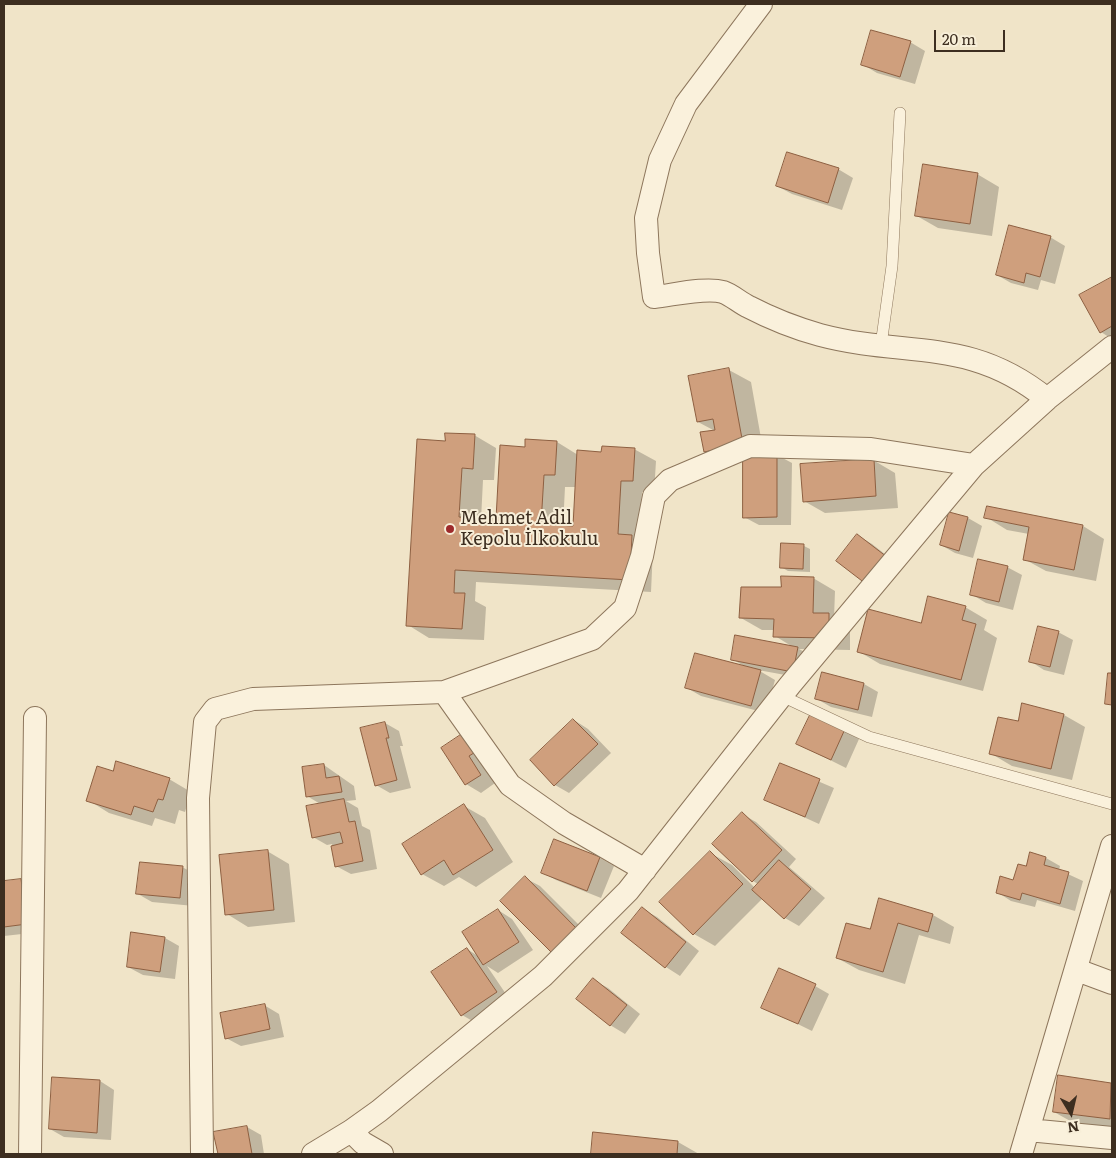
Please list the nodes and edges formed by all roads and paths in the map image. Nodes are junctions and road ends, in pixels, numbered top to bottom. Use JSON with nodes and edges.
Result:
{"nodes":[{"id":1,"x":761,"y":4,"type":"edge"},
{"id":2,"x":900,"y":113,"type":"dead end"},
{"id":3,"x":881,"y":345,"type":"junction"},
{"id":4,"x":1112,"y":347,"type":"edge"},
{"id":5,"x":1047,"y":399,"type":"junction"},
{"id":6,"x":974,"y":465,"type":"junction"},
{"id":7,"x":444,"y":692,"type":"junction"},
{"id":8,"x":782,"y":696,"type":"junction"},
{"id":9,"x":35,"y":718,"type":"dead end"},
{"id":10,"x":1112,"y":804,"type":"edge"},
{"id":11,"x":1112,"y":846,"type":"edge"},
{"id":12,"x":645,"y":870,"type":"junction"},
{"id":13,"x":1077,"y":970,"type":"junction"},
{"id":14,"x":1112,"y":983,"type":"edge"},
{"id":15,"x":1028,"y":1130,"type":"junction"},
{"id":16,"x":352,"y":1132,"type":"junction"},
{"id":17,"x":1112,"y":1138,"type":"edge"},
{"id":18,"x":30,"y":1154,"type":"edge"},
{"id":19,"x":202,"y":1154,"type":"edge"},
{"id":20,"x":313,"y":1154,"type":"edge"},
{"id":21,"x":378,"y":1154,"type":"edge"},
{"id":22,"x":1021,"y":1154,"type":"edge"}],
"edges":[{"from":1,"to":3,"type":"street"},
{"from":2,"to":3,"type":"lane"},
{"from":3,"to":5,"type":"street"},
{"from":4,"to":5,"type":"street"},
{"from":5,"to":6,"type":"street"},
{"from":6,"to":7,"type":"street"},
{"from":6,"to":8,"type":"street"},
{"from":7,"to":12,"type":"street"},
{"from":7,"to":19,"type":"street"},
{"from":8,"to":10,"type":"lane"},
{"from":8,"to":12,"type":"street"},
{"from":9,"to":18,"type":"street"},
{"from":11,"to":13,"type":"street"},
{"from":12,"to":16,"type":"street"},
{"from":13,"to":14,"type":"street"},
{"from":13,"to":15,"type":"street"},
{"from":15,"to":17,"type":"street"},
{"from":15,"to":22,"type":"street"},
{"from":16,"to":20,"type":"street"},
{"from":16,"to":21,"type":"street"}]}
